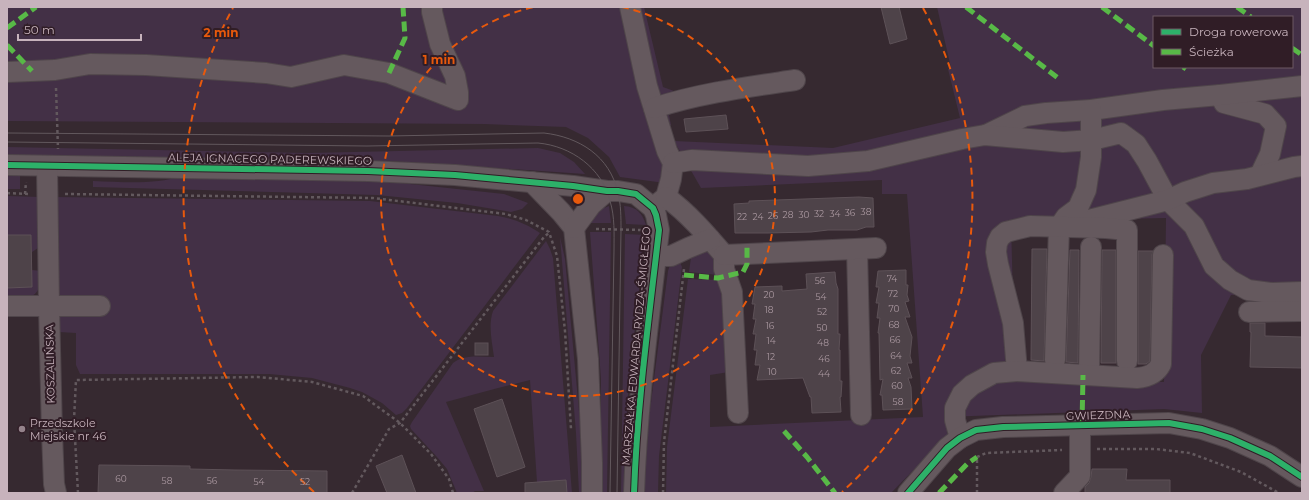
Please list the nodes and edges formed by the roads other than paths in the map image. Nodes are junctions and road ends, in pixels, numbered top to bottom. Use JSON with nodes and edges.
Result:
{"nodes":[{"id":1,"x":432,"y":7,"type":"edge"},
{"id":2,"x":630,"y":7,"type":"edge"},
{"id":3,"x":7,"y":72,"type":"edge"},
{"id":4,"x":796,"y":80,"type":"dead end"},
{"id":5,"x":1302,"y":86,"type":"edge"},
{"id":6,"x":1220,"y":95,"type":"junction"},
{"id":7,"x":654,"y":108,"type":"junction"},
{"id":8,"x":1091,"y":110,"type":"junction"},
{"id":9,"x":985,"y":135,"type":"junction"},
{"id":10,"x":1092,"y":140,"type":"junction"},
{"id":11,"x":52,"y":159,"type":"junction"},
{"id":12,"x":673,"y":163,"type":"junction"},
{"id":13,"x":17,"y":165,"type":"edge"},
{"id":14,"x":1302,"y":166,"type":"edge"},
{"id":15,"x":1260,"y":175,"type":"junction"},
{"id":16,"x":532,"y":182,"type":"junction"},
{"id":17,"x":607,"y":191,"type":"junction"},
{"id":18,"x":1168,"y":200,"type":"junction"},
{"id":19,"x":660,"y":202,"type":"junction"},
{"id":20,"x":1059,"y":227,"type":"junction"},
{"id":21,"x":574,"y":228,"type":"junction"},
{"id":22,"x":1085,"y":228,"type":"junction"},
{"id":23,"x":710,"y":239,"type":"junction"},
{"id":24,"x":1091,"y":247,"type":"dead end"},
{"id":25,"x":724,"y":254,"type":"junction"},
{"id":26,"x":1163,"y":255,"type":"dead end"},
{"id":27,"x":656,"y":256,"type":"junction"},
{"id":28,"x":1302,"y":292,"type":"edge"},
{"id":29,"x":7,"y":306,"type":"edge"},
{"id":30,"x":49,"y":306,"type":"junction"},
{"id":31,"x":100,"y":306,"type":"dead end"},
{"id":32,"x":1302,"y":311,"type":"edge"},
{"id":33,"x":1250,"y":312,"type":"dead end"},
{"id":34,"x":1055,"y":360,"type":"dead end"},
{"id":35,"x":1127,"y":361,"type":"dead end"},
{"id":36,"x":1017,"y":371,"type":"junction"},
{"id":37,"x":1089,"y":375,"type":"junction"},
{"id":38,"x":738,"y":413,"type":"dead end"},
{"id":39,"x":861,"y":415,"type":"dead end"},
{"id":40,"x":1080,"y":425,"type":"junction"},
{"id":41,"x":960,"y":438,"type":"junction"},
{"id":42,"x":1302,"y":477,"type":"edge"},
{"id":43,"x":56,"y":493,"type":"edge"},
{"id":44,"x":592,"y":493,"type":"edge"},
{"id":45,"x":634,"y":493,"type":"edge"},
{"id":46,"x":908,"y":493,"type":"edge"},
{"id":47,"x":1064,"y":493,"type":"edge"}],
"edges":[{"from":1,"to":3,"type":"street"},
{"from":2,"to":7,"type":"street"},
{"from":4,"to":7,"type":"street"},
{"from":5,"to":6,"type":"street"},
{"from":6,"to":8,"type":"street"},
{"from":6,"to":15,"type":"street"},
{"from":7,"to":12,"type":"street"},
{"from":8,"to":9,"type":"street"},
{"from":8,"to":10,"type":"street"},
{"from":9,"to":10,"type":"street"},
{"from":9,"to":12,"type":"street"},
{"from":10,"to":18,"type":"street"},
{"from":10,"to":20,"type":"street"},
{"from":11,"to":13,"type":"street","name":"ALEJA IGNACEGO PADEREWSKIEGO"},
{"from":11,"to":16,"type":"street","name":"ALEJA IGNACEGO PADEREWSKIEGO"},
{"from":11,"to":30,"type":"street","name":"KOSZALIŃSKA"},
{"from":12,"to":19,"type":"street"},
{"from":14,"to":15,"type":"street"},
{"from":15,"to":18,"type":"street"},
{"from":16,"to":17,"type":"street"},
{"from":16,"to":21,"type":"street"},
{"from":17,"to":19,"type":"street"},
{"from":17,"to":21,"type":"street"},
{"from":18,"to":22,"type":"street"},
{"from":18,"to":28,"type":"street"},
{"from":19,"to":23,"type":"street"},
{"from":19,"to":27,"type":"street","name":"MARSZAŁKA EDWARDA RYDZA-ŚMIGŁEGO"},
{"from":20,"to":22,"type":"street"},
{"from":20,"to":34,"type":"street"},
{"from":20,"to":36,"type":"street"},
{"from":21,"to":44,"type":"street"},
{"from":22,"to":35,"type":"street"},
{"from":23,"to":25,"type":"street"},
{"from":23,"to":27,"type":"street"},
{"from":24,"to":37,"type":"street"},
{"from":25,"to":38,"type":"street"},
{"from":25,"to":39,"type":"street"},
{"from":26,"to":37,"type":"street"},
{"from":27,"to":45,"type":"street","name":"MARSZAŁKA EDWARDA RYDZA-ŚMIGŁEGO"},
{"from":29,"to":30,"type":"street"},
{"from":30,"to":31,"type":"street"},
{"from":30,"to":43,"type":"street","name":"KOSZALIŃSKA"},
{"from":32,"to":33,"type":"street"},
{"from":36,"to":37,"type":"street"},
{"from":36,"to":41,"type":"street"},
{"from":40,"to":41,"type":"street","name":"GWIEZDNA"},
{"from":40,"to":42,"type":"street","name":"GWIEZDNA"},
{"from":40,"to":47,"type":"street"},
{"from":41,"to":46,"type":"street","name":"GWIEZDNA"}]}
